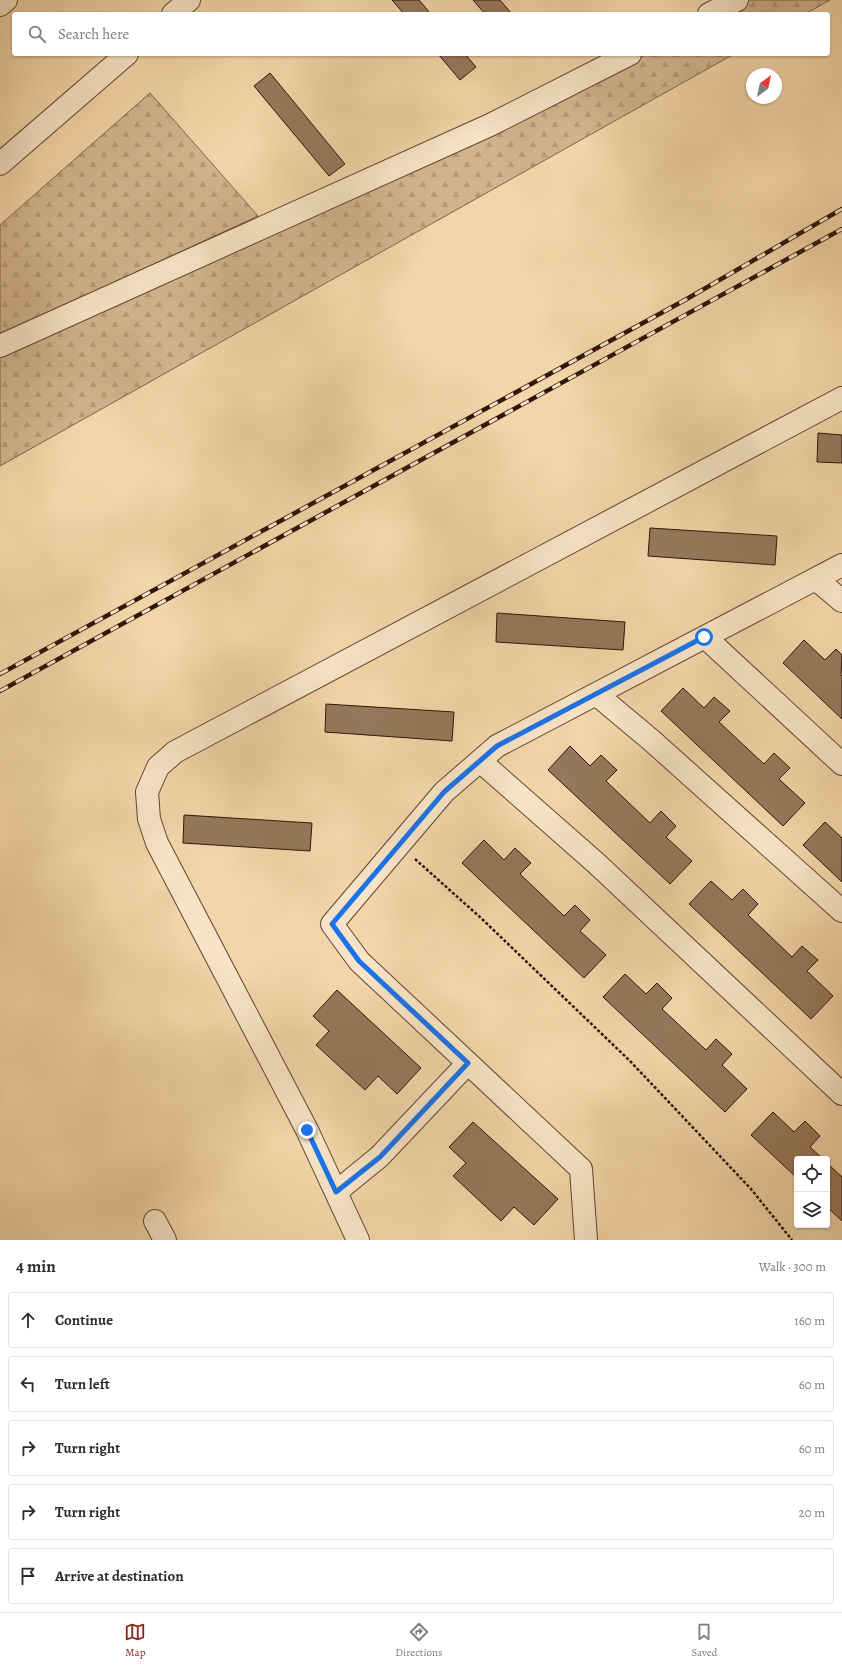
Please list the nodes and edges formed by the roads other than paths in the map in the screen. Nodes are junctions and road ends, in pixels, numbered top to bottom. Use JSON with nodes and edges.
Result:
{"nodes":[{"id":1,"x":6,"y":0,"type":"edge"},
{"id":2,"x":189,"y":0,"type":"edge"},
{"id":3,"x":737,"y":0,"type":"edge"},
{"id":4,"x":0,"y":5,"type":"edge"},
{"id":5,"x":175,"y":12,"type":"edge"},
{"id":6,"x":713,"y":12,"type":"edge"},
{"id":7,"x":125,"y":56,"type":"edge"},
{"id":8,"x":626,"y":56,"type":"edge"},
{"id":9,"x":0,"y":164,"type":"edge"},
{"id":10,"x":0,"y":346,"type":"edge"},
{"id":11,"x":842,"y":398,"type":"edge"},
{"id":12,"x":842,"y":565,"type":"edge"},
{"id":13,"x":816,"y":579,"type":"junction"},
{"id":14,"x":842,"y":601,"type":"edge"},
{"id":15,"x":704,"y":637,"type":"junction"},
{"id":16,"x":596,"y":694,"type":"junction"},
{"id":17,"x":480,"y":761,"type":"junction"},
{"id":18,"x":842,"y":764,"type":"edge"},
{"id":19,"x":842,"y":911,"type":"edge"},
{"id":20,"x":468,"y":1063,"type":"junction"},
{"id":21,"x":842,"y":1094,"type":"edge"},
{"id":22,"x":336,"y":1192,"type":"junction"},
{"id":23,"x":155,"y":1221,"type":"dead end"},
{"id":24,"x":165,"y":1240,"type":"edge"},
{"id":25,"x":358,"y":1240,"type":"edge"},
{"id":26,"x":586,"y":1240,"type":"edge"}],
"edges":[{"from":1,"to":4,"type":"street"},
{"from":2,"to":5,"type":"street"},
{"from":3,"to":6,"type":"street"},
{"from":7,"to":9,"type":"street"},
{"from":8,"to":10,"type":"street"},
{"from":11,"to":22,"type":"street"},
{"from":12,"to":13,"type":"street"},
{"from":13,"to":14,"type":"street"},
{"from":13,"to":15,"type":"street"},
{"from":15,"to":16,"type":"street"},
{"from":15,"to":18,"type":"street"},
{"from":16,"to":17,"type":"street"},
{"from":16,"to":19,"type":"street"},
{"from":17,"to":20,"type":"street"},
{"from":17,"to":21,"type":"street"},
{"from":20,"to":22,"type":"street"},
{"from":20,"to":26,"type":"street"},
{"from":22,"to":25,"type":"street"},
{"from":23,"to":24,"type":"street"}]}
